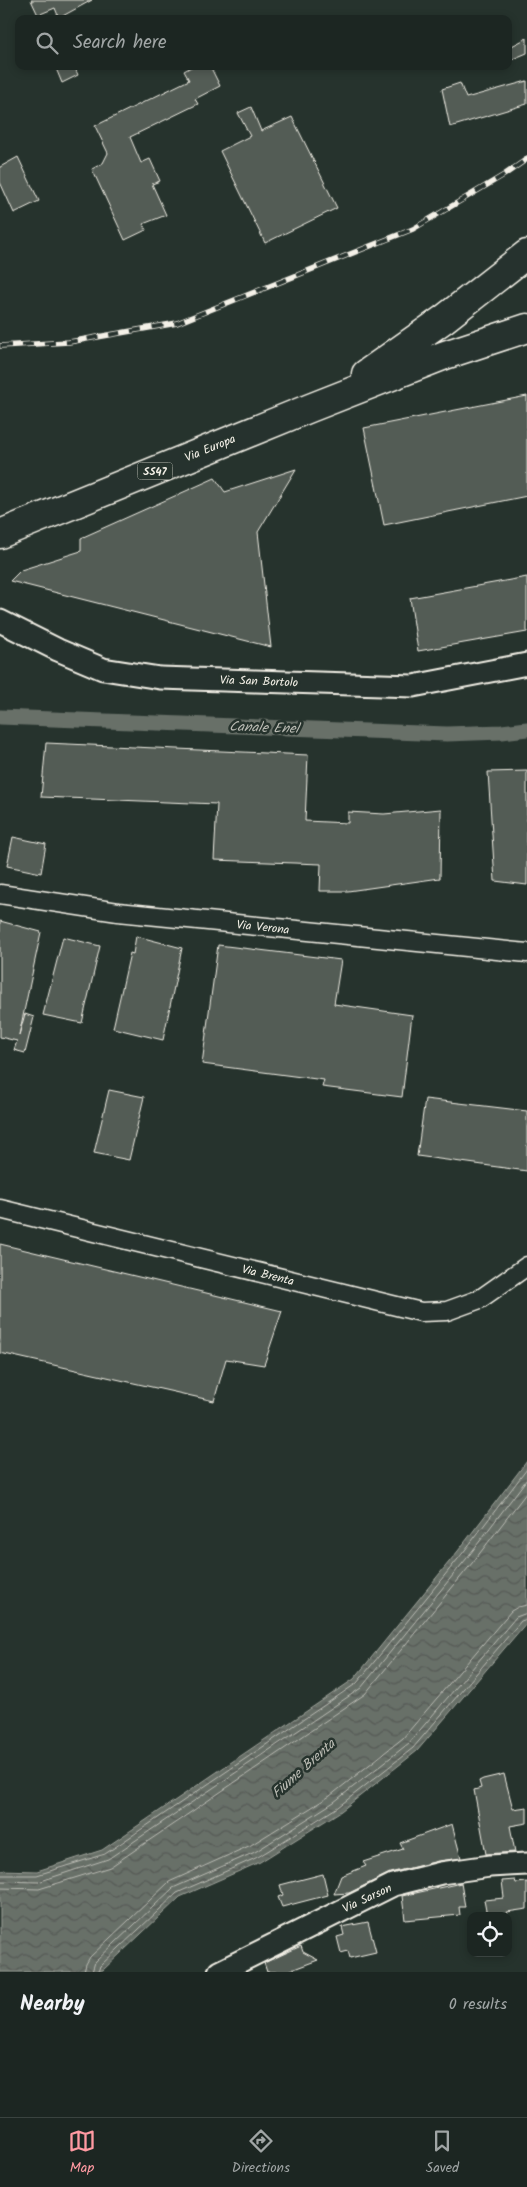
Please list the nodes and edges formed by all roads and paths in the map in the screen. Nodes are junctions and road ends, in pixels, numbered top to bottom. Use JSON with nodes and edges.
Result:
{"nodes":[{"id":1,"x":527,"y":254,"type":"edge"},
{"id":2,"x":527,"y":313,"type":"edge"},
{"id":3,"x":527,"y":328,"type":"edge"},
{"id":4,"x":444,"y":355,"type":"junction"},
{"id":5,"x":310,"y":408,"type":"junction"},
{"id":6,"x":0,"y":534,"type":"edge"},
{"id":7,"x":0,"y":621,"type":"edge"},
{"id":8,"x":527,"y":664,"type":"edge"},
{"id":9,"x":0,"y":894,"type":"edge"},
{"id":10,"x":527,"y":954,"type":"edge"},
{"id":11,"x":0,"y":1209,"type":"edge"},
{"id":12,"x":527,"y":1266,"type":"edge"},
{"id":13,"x":527,"y":1864,"type":"edge"},
{"id":14,"x":219,"y":1972,"type":"edge"}],
"edges":[{"from":1,"to":5,"type":"highway"},
{"from":2,"to":4,"type":"highway","number":"SS47"},
{"from":3,"to":4,"type":"highway","number":"SS47"},
{"from":4,"to":5,"type":"highway","number":"SS47"},
{"from":5,"to":6,"type":"highway","name":"Via Europa","number":"SS47"},
{"from":7,"to":8,"type":"street","name":"Via San Bortolo"},
{"from":9,"to":10,"type":"street","name":"Via Verona"},
{"from":11,"to":12,"type":"street","name":"Via Brenta"},
{"from":13,"to":14,"type":"street","name":"Via Sarson"}]}
